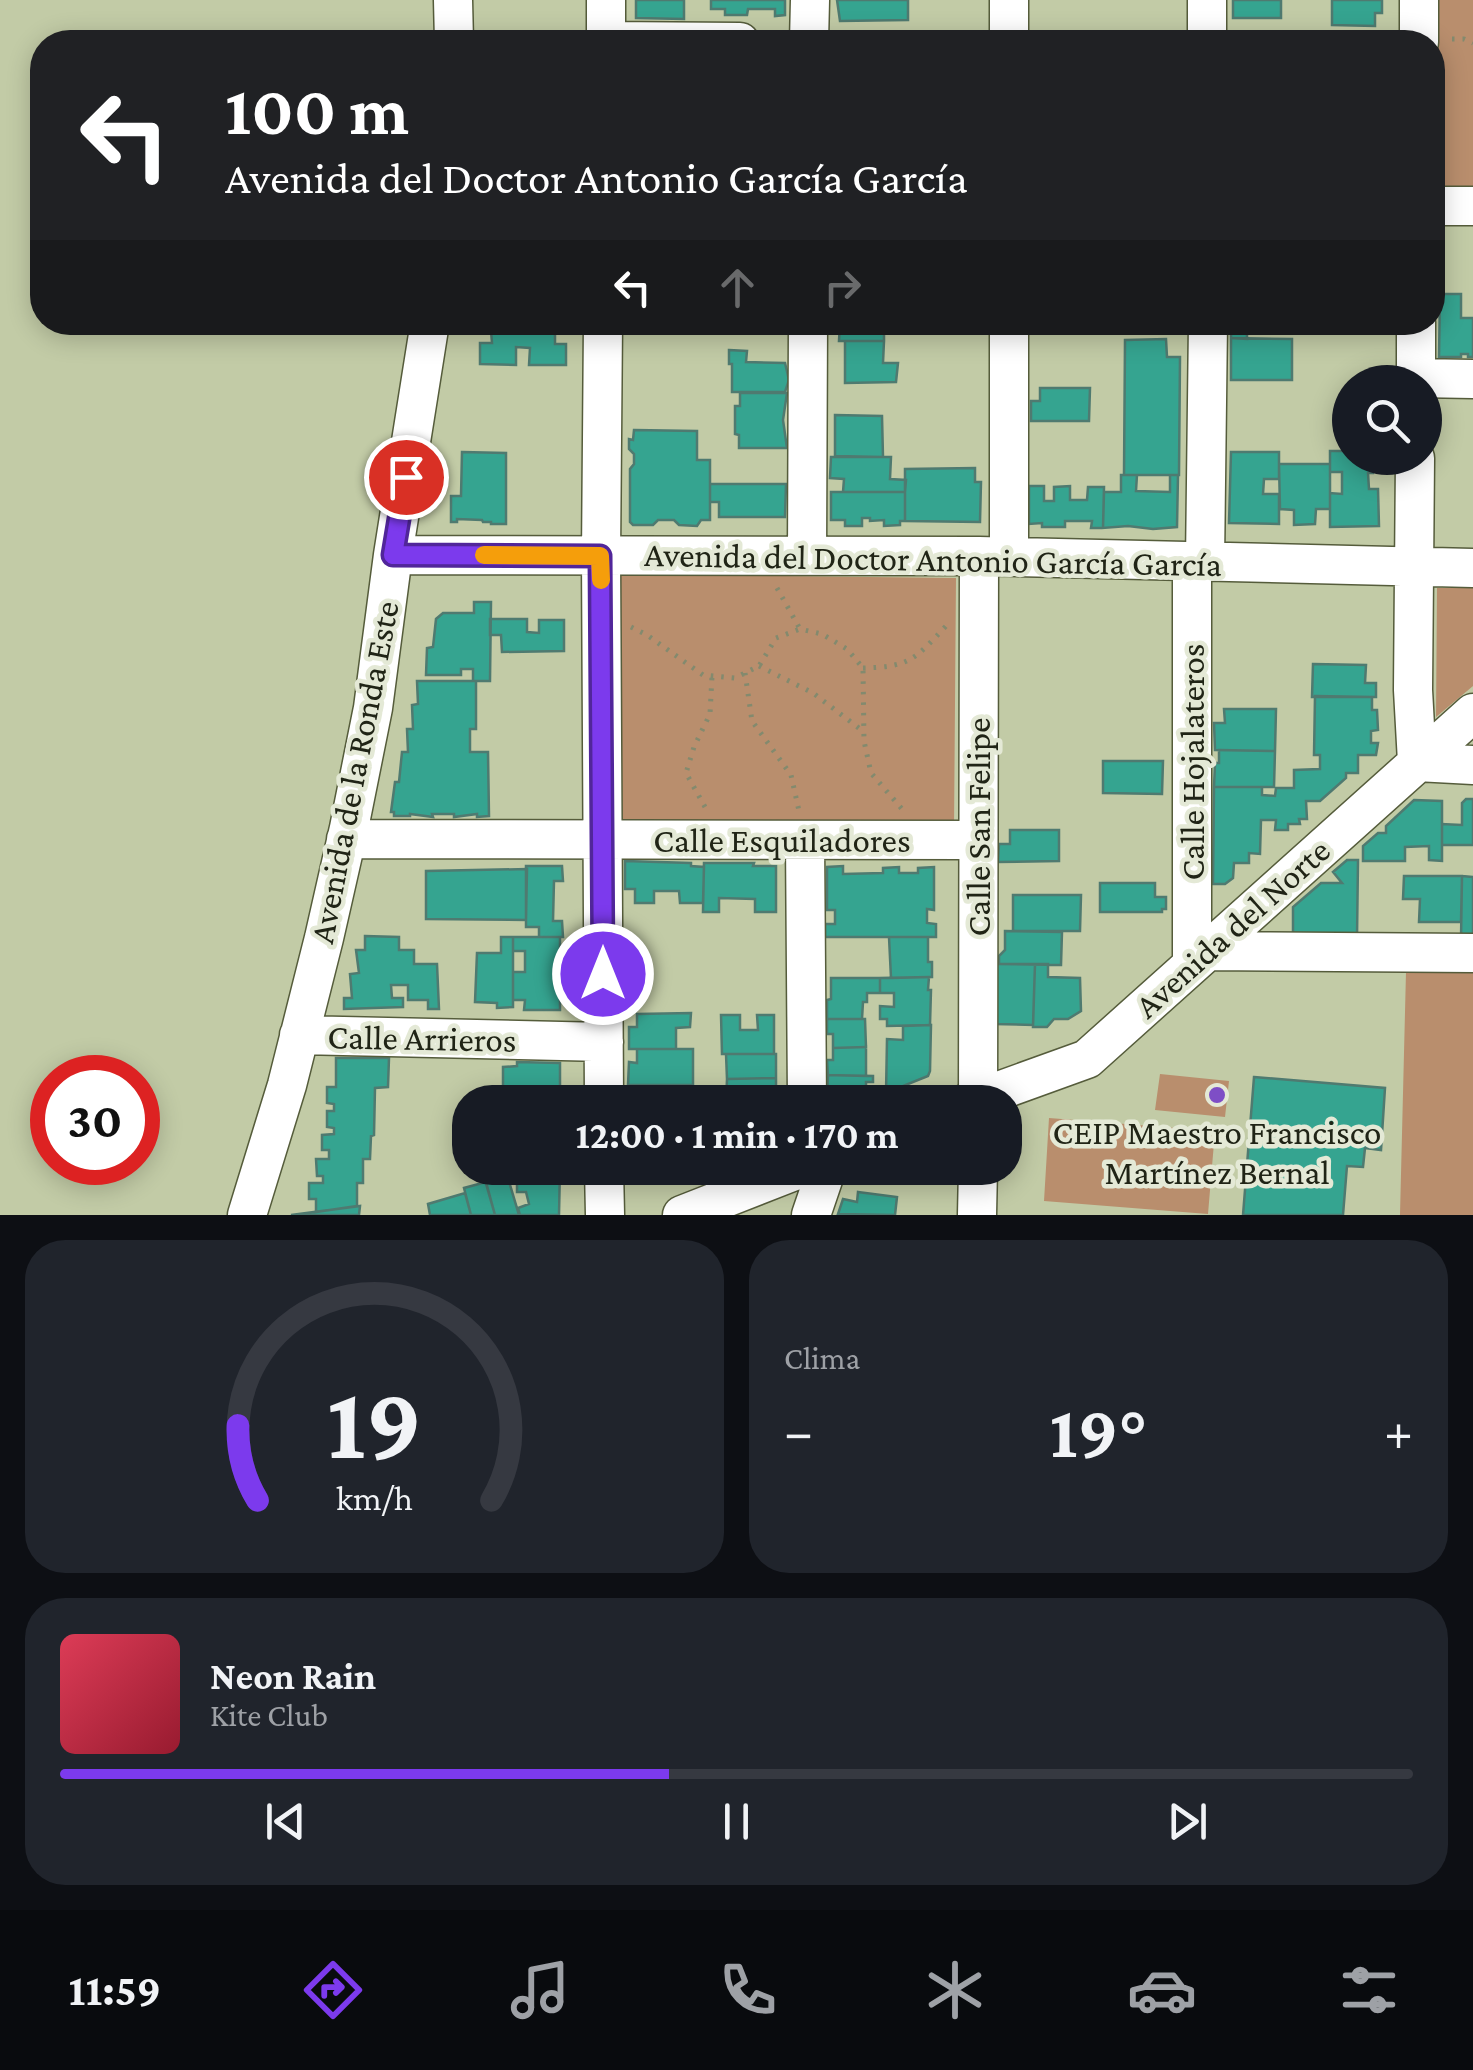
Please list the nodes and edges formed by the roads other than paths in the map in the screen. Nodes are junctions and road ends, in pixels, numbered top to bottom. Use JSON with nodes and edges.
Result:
{"nodes":[{"id":1,"x":453,"y":0,"type":"edge"},
{"id":2,"x":606,"y":0,"type":"edge"},
{"id":3,"x":810,"y":0,"type":"edge"},
{"id":4,"x":1009,"y":0,"type":"edge"},
{"id":5,"x":1207,"y":0,"type":"edge"},
{"id":6,"x":1419,"y":0,"type":"edge"},
{"id":7,"x":454,"y":30,"type":"edge"},
{"id":8,"x":606,"y":30,"type":"edge"},
{"id":9,"x":809,"y":30,"type":"edge"},
{"id":10,"x":1009,"y":30,"type":"edge"},
{"id":11,"x":1206,"y":30,"type":"edge"},
{"id":12,"x":1419,"y":30,"type":"edge"},
{"id":13,"x":1445,"y":206,"type":"edge"},
{"id":14,"x":1473,"y":206,"type":"edge"},
{"id":15,"x":428,"y":335,"type":"edge"},
{"id":16,"x":603,"y":335,"type":"edge"},
{"id":17,"x":808,"y":335,"type":"edge"},
{"id":18,"x":1009,"y":335,"type":"edge"},
{"id":19,"x":1207,"y":335,"type":"edge"},
{"id":20,"x":1416,"y":335,"type":"edge"},
{"id":21,"x":1416,"y":365,"type":"edge"},
{"id":22,"x":1473,"y":379,"type":"edge"},
{"id":23,"x":1442,"y":380,"type":"edge"},
{"id":24,"x":1415,"y":475,"type":"edge"},
{"id":25,"x":393,"y":555,"type":"junction"},
{"id":26,"x":600,"y":556,"type":"junction"},
{"id":27,"x":807,"y":556,"type":"junction"},
{"id":28,"x":1198,"y":562,"type":"junction"},
{"id":29,"x":989,"y":568,"type":"junction"},
{"id":30,"x":1414,"y":568,"type":"junction"},
{"id":31,"x":1473,"y":568,"type":"edge"},
{"id":32,"x":1473,"y":714,"type":"edge"},
{"id":33,"x":1418,"y":762,"type":"junction"},
{"id":34,"x":1473,"y":765,"type":"edge"},
{"id":35,"x":346,"y":839,"type":"junction"},
{"id":36,"x":602,"y":840,"type":"junction"},
{"id":37,"x":805,"y":840,"type":"junction"},
{"id":38,"x":978,"y":840,"type":"junction"},
{"id":39,"x":1473,"y":952,"type":"edge"},
{"id":40,"x":1199,"y":957,"type":"junction"},
{"id":41,"x":300,"y":1035,"type":"junction"},
{"id":42,"x":604,"y":1042,"type":"junction"},
{"id":43,"x":604,"y":1085,"type":"edge"},
{"id":44,"x":807,"y":1085,"type":"edge"},
{"id":45,"x":975,"y":1085,"type":"edge"},
{"id":46,"x":1018,"y":1085,"type":"edge"},
{"id":47,"x":604,"y":1185,"type":"edge"},
{"id":48,"x":759,"y":1185,"type":"edge"},
{"id":49,"x":821,"y":1185,"type":"edge"},
{"id":50,"x":978,"y":1185,"type":"edge"},
{"id":51,"x":247,"y":1215,"type":"edge"},
{"id":52,"x":604,"y":1215,"type":"edge"},
{"id":53,"x":682,"y":1215,"type":"edge"},
{"id":54,"x":811,"y":1215,"type":"edge"},
{"id":55,"x":977,"y":1215,"type":"edge"}],
"edges":[{"from":1,"to":7,"type":"street"},
{"from":2,"to":8,"type":"street"},
{"from":3,"to":9,"type":"street"},
{"from":4,"to":10,"type":"street"},
{"from":5,"to":11,"type":"street"},
{"from":6,"to":12,"type":"street"},
{"from":13,"to":14,"type":"street"},
{"from":15,"to":25,"type":"street","name":"Avenida de la Ronda Este"},
{"from":16,"to":26,"type":"street"},
{"from":17,"to":27,"type":"street"},
{"from":18,"to":29,"type":"street","name":"Calle San Felipe"},
{"from":19,"to":28,"type":"street","name":"Calle Hojalateros"},
{"from":20,"to":21,"type":"street"},
{"from":22,"to":23,"type":"street"},
{"from":24,"to":30,"type":"street"},
{"from":25,"to":26,"type":"street","name":"Avenida del Doctor Antonio García García"},
{"from":25,"to":35,"type":"street","name":"Avenida de la Ronda Este"},
{"from":26,"to":27,"type":"street","name":"Avenida del Doctor Antonio García García"},
{"from":26,"to":36,"type":"street"},
{"from":27,"to":29,"type":"street","name":"Avenida del Doctor Antonio García García"},
{"from":28,"to":29,"type":"street","name":"Avenida del Doctor Antonio García García"},
{"from":28,"to":30,"type":"street","name":"Avenida del Doctor Antonio García García"},
{"from":28,"to":40,"type":"street","name":"Calle Hojalateros"},
{"from":29,"to":38,"type":"street","name":"Calle San Felipe"},
{"from":30,"to":31,"type":"street","name":"Avenida del Doctor Antonio García García"},
{"from":30,"to":33,"type":"street"},
{"from":32,"to":33,"type":"street","name":"Avenida del Norte"},
{"from":33,"to":34,"type":"street"},
{"from":33,"to":40,"type":"street","name":"Avenida del Norte"},
{"from":35,"to":36,"type":"street","name":"Calle Esquiladores"},
{"from":35,"to":41,"type":"street","name":"Avenida de la Ronda Este"},
{"from":36,"to":37,"type":"street","name":"Calle Esquiladores"},
{"from":36,"to":42,"type":"street"},
{"from":37,"to":38,"type":"street","name":"Calle Esquiladores"},
{"from":37,"to":44,"type":"street"},
{"from":38,"to":45,"type":"street","name":"Calle San Felipe"},
{"from":39,"to":40,"type":"street"},
{"from":40,"to":46,"type":"street","name":"Avenida del Norte"},
{"from":41,"to":42,"type":"street","name":"Calle Arrieros"},
{"from":41,"to":51,"type":"street","name":"Avenida de la Ronda Este"},
{"from":42,"to":43,"type":"street"},
{"from":47,"to":52,"type":"street"},
{"from":48,"to":53,"type":"street"},
{"from":49,"to":54,"type":"street"},
{"from":50,"to":55,"type":"street"}]}
